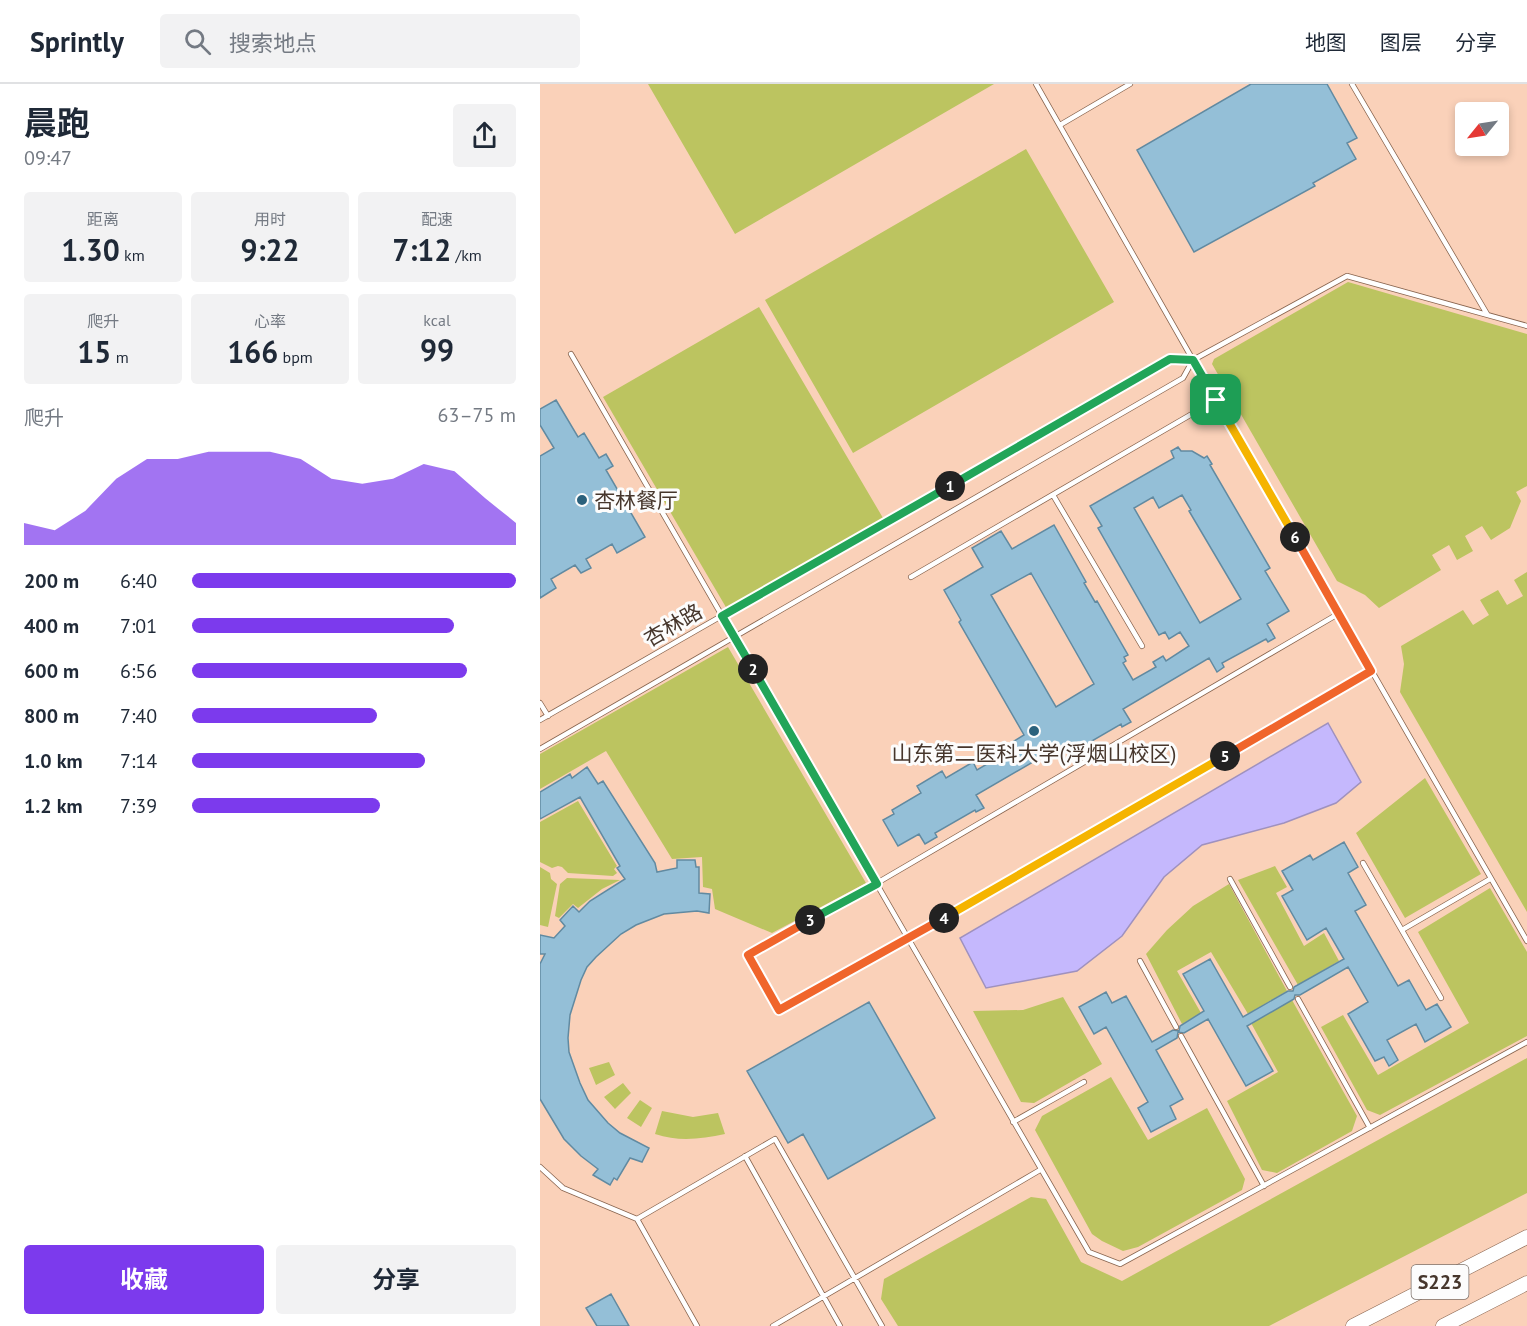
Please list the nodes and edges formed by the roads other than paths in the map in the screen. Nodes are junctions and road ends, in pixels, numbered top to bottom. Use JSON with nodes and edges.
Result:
{"nodes":[{"id":1,"x":1036,"y":84,"type":"edge"},
{"id":2,"x":1130,"y":84,"type":"edge"},
{"id":3,"x":1352,"y":84,"type":"edge"},
{"id":4,"x":1060,"y":125,"type":"junction"},
{"id":5,"x":1487,"y":314,"type":"junction"},
{"id":6,"x":1527,"y":326,"type":"edge"},
{"id":7,"x":571,"y":354,"type":"dead end"},
{"id":8,"x":1193,"y":360,"type":"junction"},
{"id":9,"x":1216,"y":400,"type":"junction"},
{"id":10,"x":1053,"y":495,"type":"junction"},
{"id":11,"x":911,"y":577,"type":"dead end"},
{"id":12,"x":1338,"y":614,"type":"junction"},
{"id":13,"x":722,"y":616,"type":"junction"},
{"id":14,"x":735,"y":638,"type":"junction"},
{"id":15,"x":1142,"y":646,"type":"dead end"},
{"id":16,"x":1371,"y":671,"type":"junction"},
{"id":17,"x":540,"y":703,"type":"edge"},
{"id":18,"x":548,"y":716,"type":"junction"},
{"id":19,"x":540,"y":720,"type":"edge"},
{"id":20,"x":540,"y":749,"type":"edge"},
{"id":21,"x":1363,"y":863,"type":"dead end"},
{"id":22,"x":1230,"y":879,"type":"dead end"},
{"id":23,"x":1490,"y":879,"type":"junction"},
{"id":24,"x":877,"y":884,"type":"junction"},
{"id":25,"x":1402,"y":930,"type":"junction"},
{"id":26,"x":908,"y":939,"type":"junction"},
{"id":27,"x":1527,"y":941,"type":"edge"},
{"id":28,"x":1140,"y":961,"type":"dead end"},
{"id":29,"x":1290,"y":987,"type":"dead end"},
{"id":30,"x":1441,"y":998,"type":"dead end"},
{"id":31,"x":1298,"y":999,"type":"dead end"},
{"id":32,"x":1176,"y":1027,"type":"dead end"},
{"id":33,"x":1181,"y":1036,"type":"dead end"},
{"id":34,"x":1527,"y":1042,"type":"edge"},
{"id":35,"x":1084,"y":1082,"type":"dead end"},
{"id":36,"x":1013,"y":1122,"type":"junction"},
{"id":37,"x":1370,"y":1128,"type":"junction"},
{"id":38,"x":745,"y":1156,"type":"junction"},
{"id":39,"x":540,"y":1167,"type":"edge"},
{"id":40,"x":1040,"y":1170,"type":"junction"},
{"id":41,"x":1264,"y":1186,"type":"junction"},
{"id":42,"x":637,"y":1219,"type":"junction"},
{"id":43,"x":1527,"y":1237,"type":"edge"},
{"id":44,"x":854,"y":1278,"type":"junction"},
{"id":45,"x":1527,"y":1282,"type":"edge"},
{"id":46,"x":823,"y":1296,"type":"junction"},
{"id":47,"x":697,"y":1326,"type":"edge"},
{"id":48,"x":773,"y":1326,"type":"edge"},
{"id":49,"x":840,"y":1326,"type":"edge"},
{"id":50,"x":882,"y":1326,"type":"edge"},
{"id":51,"x":1353,"y":1326,"type":"edge"},
{"id":52,"x":1443,"y":1326,"type":"edge"}],
"edges":[{"from":1,"to":4,"type":"lane"},
{"from":2,"to":4,"type":"lane"},
{"from":3,"to":5,"type":"lane"},
{"from":4,"to":8,"type":"lane"},
{"from":5,"to":6,"type":"lane"},
{"from":5,"to":8,"type":"lane"},
{"from":7,"to":13,"type":"lane"},
{"from":8,"to":9,"type":"lane"},
{"from":8,"to":13,"type":"lane","name":"杏林路"},
{"from":8,"to":14,"type":"lane","name":"杏林路"},
{"from":9,"to":10,"type":"lane"},
{"from":9,"to":12,"type":"lane"},
{"from":10,"to":11,"type":"lane"},
{"from":10,"to":15,"type":"lane"},
{"from":12,"to":16,"type":"lane"},
{"from":12,"to":24,"type":"lane"},
{"from":13,"to":14,"type":"lane"},
{"from":13,"to":18,"type":"lane","name":"杏林路"},
{"from":14,"to":20,"type":"lane","name":"杏林路"},
{"from":14,"to":24,"type":"lane"},
{"from":16,"to":23,"type":"lane"},
{"from":16,"to":26,"type":"lane"},
{"from":17,"to":18,"type":"lane"},
{"from":18,"to":19,"type":"lane","name":"杏林路"},
{"from":21,"to":25,"type":"lane"},
{"from":22,"to":29,"type":"lane"},
{"from":23,"to":25,"type":"lane"},
{"from":23,"to":27,"type":"lane"},
{"from":24,"to":26,"type":"lane"},
{"from":24,"to":26,"type":"lane"},
{"from":25,"to":30,"type":"lane"},
{"from":26,"to":36,"type":"lane"},
{"from":28,"to":32,"type":"lane"},
{"from":31,"to":37,"type":"lane"},
{"from":33,"to":41,"type":"lane"},
{"from":34,"to":37,"type":"lane"},
{"from":35,"to":36,"type":"lane"},
{"from":36,"to":40,"type":"lane"},
{"from":37,"to":41,"type":"lane"},
{"from":38,"to":42,"type":"lane"},
{"from":38,"to":44,"type":"lane"},
{"from":38,"to":46,"type":"lane"},
{"from":39,"to":42,"type":"lane"},
{"from":40,"to":41,"type":"lane"},
{"from":40,"to":44,"type":"lane"},
{"from":42,"to":47,"type":"lane"},
{"from":43,"to":51,"type":"main road","number":"S223"},
{"from":44,"to":46,"type":"lane"},
{"from":44,"to":50,"type":"lane"},
{"from":45,"to":52,"type":"main road","number":"S223"},
{"from":46,"to":48,"type":"lane"},
{"from":46,"to":49,"type":"lane"}]}
